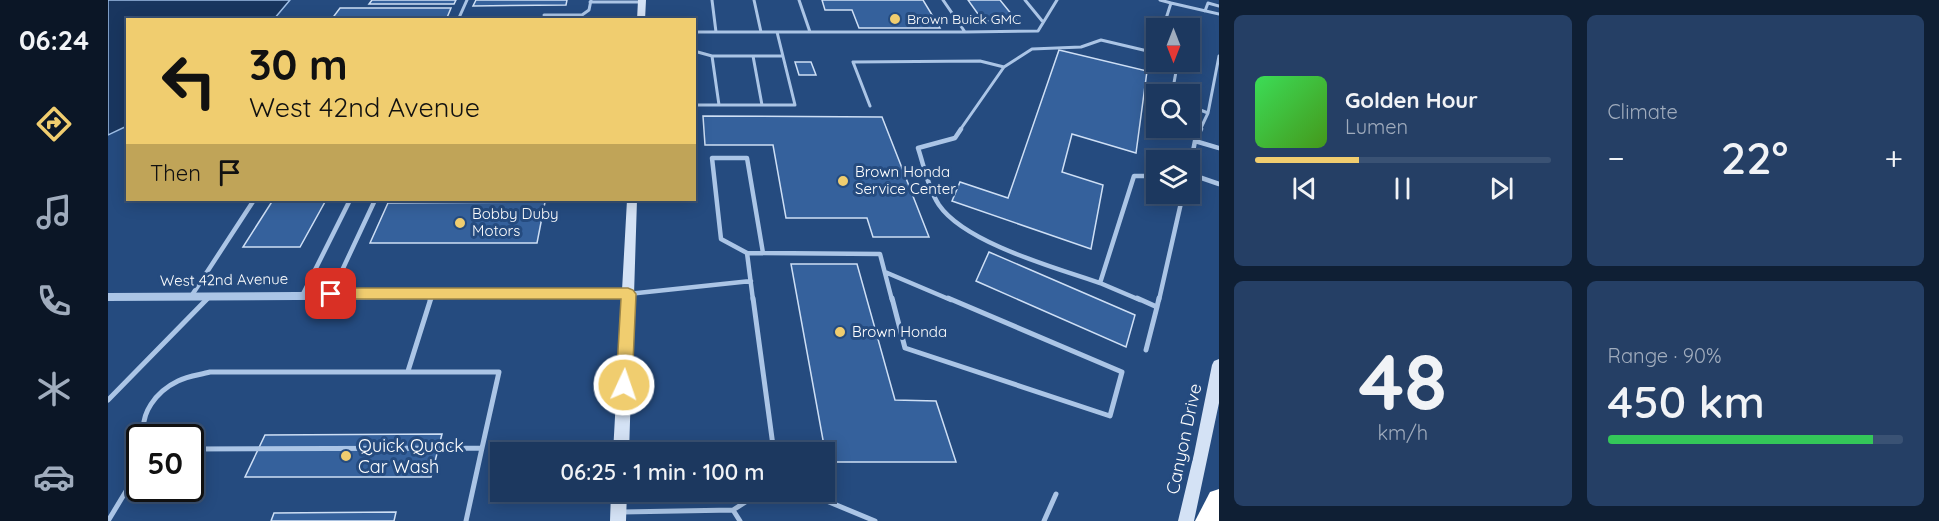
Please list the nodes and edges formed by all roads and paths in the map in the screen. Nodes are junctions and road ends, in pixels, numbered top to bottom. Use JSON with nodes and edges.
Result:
{"nodes":[{"id":1,"x":467,"y":0,"type":"edge"},
{"id":2,"x":712,"y":0,"type":"edge"},
{"id":3,"x":754,"y":0,"type":"edge"},
{"id":4,"x":799,"y":0,"type":"edge"},
{"id":5,"x":943,"y":0,"type":"edge"},
{"id":6,"x":1025,"y":0,"type":"edge"},
{"id":7,"x":1057,"y":0,"type":"edge"},
{"id":8,"x":1160,"y":0,"type":"edge"},
{"id":9,"x":590,"y":1,"type":"edge"},
{"id":10,"x":642,"y":1,"type":"edge"},
{"id":11,"x":1171,"y":3,"type":"junction"},
{"id":12,"x":1219,"y":6,"type":"edge"},
{"id":13,"x":1205,"y":11,"type":"junction"},
{"id":14,"x":1219,"y":14,"type":"edge"},
{"id":15,"x":544,"y":15,"type":"dead end"},
{"id":16,"x":459,"y":18,"type":"edge"},
{"id":17,"x":641,"y":18,"type":"edge"},
{"id":18,"x":1166,"y":18,"type":"edge"},
{"id":19,"x":1043,"y":22,"type":"junction"},
{"id":20,"x":696,"y":32,"type":"edge"},
{"id":21,"x":716,"y":32,"type":"junction"},
{"id":22,"x":761,"y":32,"type":"junction"},
{"id":23,"x":777,"y":32,"type":"junction"},
{"id":24,"x":810,"y":32,"type":"junction"},
{"id":25,"x":965,"y":32,"type":"junction"},
{"id":26,"x":1146,"y":49,"type":"edge"},
{"id":27,"x":696,"y":52,"type":"edge"},
{"id":28,"x":712,"y":56,"type":"junction"},
{"id":29,"x":753,"y":56,"type":"junction"},
{"id":30,"x":782,"y":56,"type":"junction"},
{"id":31,"x":1219,"y":56,"type":"edge"},
{"id":32,"x":1004,"y":67,"type":"junction"},
{"id":33,"x":696,"y":105,"type":"edge"},
{"id":34,"x":719,"y":105,"type":"junction"},
{"id":35,"x":762,"y":105,"type":"junction"},
{"id":36,"x":870,"y":106,"type":"dead end"},
{"id":37,"x":1200,"y":110,"type":"edge"},
{"id":38,"x":1208,"y":113,"type":"junction"},
{"id":39,"x":1195,"y":141,"type":"junction"},
{"id":40,"x":1219,"y":148,"type":"edge"},
{"id":41,"x":1193,"y":150,"type":"edge"},
{"id":42,"x":1146,"y":176,"type":"edge"},
{"id":43,"x":1200,"y":177,"type":"edge"},
{"id":44,"x":1219,"y":184,"type":"edge"},
{"id":45,"x":253,"y":201,"type":"edge"},
{"id":46,"x":350,"y":201,"type":"edge"},
{"id":47,"x":375,"y":201,"type":"edge"},
{"id":48,"x":632,"y":201,"type":"edge"},
{"id":49,"x":1181,"y":204,"type":"edge"},
{"id":50,"x":747,"y":253,"type":"junction"},
{"id":51,"x":763,"y":253,"type":"junction"},
{"id":52,"x":885,"y":272,"type":"junction"},
{"id":53,"x":751,"y":281,"type":"junction"},
{"id":54,"x":1100,"y":283,"type":"junction"},
{"id":55,"x":303,"y":294,"type":"junction"},
{"id":56,"x":331,"y":294,"type":"junction"},
{"id":57,"x":432,"y":294,"type":"junction"},
{"id":58,"x":628,"y":294,"type":"junction"},
{"id":59,"x":211,"y":295,"type":"junction"},
{"id":60,"x":192,"y":296,"type":"junction"},
{"id":61,"x":108,"y":297,"type":"edge"},
{"id":62,"x":1157,"y":307,"type":"junction"},
{"id":63,"x":1146,"y":350,"type":"dead end"},
{"id":64,"x":1219,"y":365,"type":"edge"},
{"id":65,"x":408,"y":371,"type":"junction"},
{"id":66,"x":108,"y":400,"type":"edge"},
{"id":67,"x":143,"y":424,"type":"edge"},
{"id":68,"x":621,"y":442,"type":"edge"},
{"id":69,"x":773,"y":442,"type":"edge"},
{"id":70,"x":482,"y":448,"type":"junction"},
{"id":71,"x":204,"y":449,"type":"edge"},
{"id":72,"x":126,"y":491,"type":"edge"},
{"id":73,"x":1056,"y":494,"type":"dead end"},
{"id":74,"x":1219,"y":501,"type":"edge"},
{"id":75,"x":745,"y":502,"type":"edge"},
{"id":76,"x":829,"y":502,"type":"edge"},
{"id":77,"x":733,"y":510,"type":"junction"},
{"id":78,"x":618,"y":516,"type":"edge"},
{"id":79,"x":108,"y":521,"type":"edge"},
{"id":80,"x":466,"y":521,"type":"edge"},
{"id":81,"x":740,"y":521,"type":"edge"},
{"id":82,"x":874,"y":521,"type":"edge"},
{"id":83,"x":1044,"y":521,"type":"edge"},
{"id":84,"x":1186,"y":521,"type":"edge"},
{"id":85,"x":1207,"y":521,"type":"edge"}],
"edges":[{"from":1,"to":16,"type":"lane"},
{"from":2,"to":21,"type":"lane"},
{"from":3,"to":22,"type":"lane"},
{"from":4,"to":24,"type":"lane"},
{"from":5,"to":25,"type":"lane"},
{"from":6,"to":19,"type":"lane"},
{"from":7,"to":19,"type":"lane"},
{"from":8,"to":11,"type":"lane"},
{"from":9,"to":10,"type":"lane"},
{"from":9,"to":15,"type":"lane"},
{"from":10,"to":17,"type":"main road"},
{"from":11,"to":13,"type":"lane"},
{"from":11,"to":18,"type":"lane"},
{"from":12,"to":13,"type":"lane"},
{"from":13,"to":14,"type":"lane"},
{"from":19,"to":25,"type":"lane"},
{"from":20,"to":21,"type":"lane"},
{"from":21,"to":22,"type":"lane"},
{"from":22,"to":23,"type":"lane"},
{"from":23,"to":24,"type":"lane"},
{"from":23,"to":30,"type":"lane"},
{"from":24,"to":25,"type":"lane"},
{"from":26,"to":32,"type":"lane"},
{"from":27,"to":28,"type":"lane"},
{"from":28,"to":29,"type":"lane"},
{"from":28,"to":34,"type":"lane"},
{"from":29,"to":30,"type":"lane"},
{"from":29,"to":35,"type":"lane"},
{"from":30,"to":35,"type":"lane"},
{"from":31,"to":38,"type":"lane"},
{"from":32,"to":36,"type":"lane"},
{"from":32,"to":54,"type":"lane"},
{"from":33,"to":34,"type":"lane"},
{"from":34,"to":35,"type":"lane"},
{"from":37,"to":38,"type":"lane"},
{"from":38,"to":39,"type":"lane"},
{"from":39,"to":40,"type":"lane"},
{"from":39,"to":41,"type":"lane"},
{"from":42,"to":54,"type":"lane"},
{"from":43,"to":44,"type":"lane"},
{"from":45,"to":60,"type":"lane"},
{"from":46,"to":55,"type":"lane"},
{"from":47,"to":56,"type":"lane"},
{"from":48,"to":58,"type":"main road"},
{"from":49,"to":62,"type":"lane"},
{"from":50,"to":51,"type":"lane"},
{"from":50,"to":51,"type":"lane"},
{"from":50,"to":53,"type":"lane"},
{"from":51,"to":52,"type":"lane"},
{"from":52,"to":52,"type":"lane"},
{"from":53,"to":58,"type":"lane"},
{"from":53,"to":69,"type":"lane"},
{"from":54,"to":62,"type":"lane"},
{"from":55,"to":56,"type":"street","name":"West 42nd Avenue"},
{"from":55,"to":59,"type":"street","name":"West 42nd Avenue"},
{"from":56,"to":57,"type":"street","name":"West 42nd Avenue"},
{"from":57,"to":58,"type":"street","name":"West 42nd Avenue"},
{"from":57,"to":65,"type":"lane"},
{"from":58,"to":68,"type":"main road"},
{"from":59,"to":60,"type":"street","name":"West 42nd Avenue"},
{"from":59,"to":66,"type":"lane"},
{"from":60,"to":61,"type":"street","name":"West 42nd Avenue"},
{"from":62,"to":63,"type":"lane"},
{"from":64,"to":84,"type":"main road","name":"Canyon Drive"},
{"from":65,"to":67,"type":"lane"},
{"from":65,"to":70,"type":"lane"},
{"from":70,"to":71,"type":"lane"},
{"from":70,"to":80,"type":"lane"},
{"from":72,"to":79,"type":"lane"},
{"from":73,"to":83,"type":"lane"},
{"from":74,"to":85,"type":"highway"},
{"from":75,"to":77,"type":"lane"},
{"from":76,"to":82,"type":"lane"},
{"from":77,"to":78,"type":"lane"},
{"from":77,"to":81,"type":"lane"}]}
